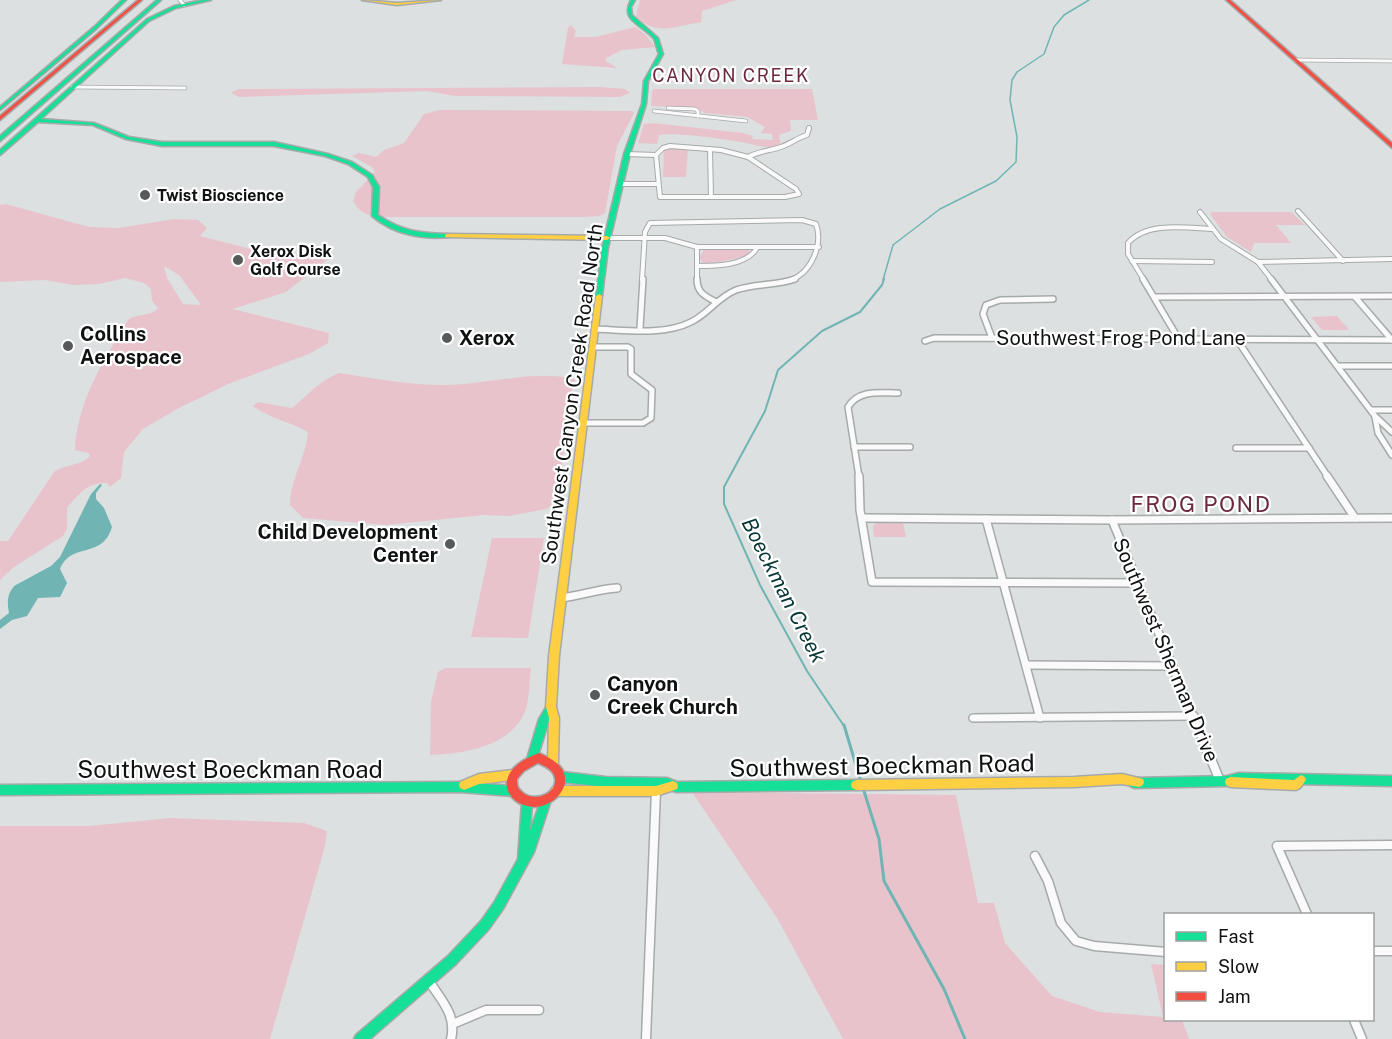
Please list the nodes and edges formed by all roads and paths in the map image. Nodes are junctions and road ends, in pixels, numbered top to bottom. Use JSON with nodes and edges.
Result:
{"nodes":[{"id":1,"x":124,"y":0,"type":"edge"},
{"id":2,"x":138,"y":0,"type":"edge"},
{"id":3,"x":160,"y":0,"type":"edge"},
{"id":4,"x":209,"y":0,"type":"edge"},
{"id":5,"x":364,"y":0,"type":"edge"},
{"id":6,"x":428,"y":0,"type":"edge"},
{"id":7,"x":439,"y":0,"type":"edge"},
{"id":8,"x":633,"y":0,"type":"edge"},
{"id":9,"x":1228,"y":0,"type":"edge"},
{"id":10,"x":182,"y":2,"type":"edge"},
{"id":11,"x":392,"y":3,"type":"junction"},
{"id":12,"x":1295,"y":60,"type":"junction"},
{"id":13,"x":1392,"y":61,"type":"edge"},
{"id":14,"x":72,"y":87,"type":"junction"},
{"id":15,"x":185,"y":87,"type":"dead end"},
{"id":16,"x":643,"y":108,"type":"junction"},
{"id":17,"x":0,"y":109,"type":"edge"},
{"id":18,"x":654,"y":111,"type":"dead end"},
{"id":19,"x":698,"y":116,"type":"junction"},
{"id":20,"x":0,"y":119,"type":"edge"},
{"id":21,"x":36,"y":120,"type":"junction"},
{"id":22,"x":746,"y":122,"type":"dead end"},
{"id":23,"x":809,"y":128,"type":"dead end"},
{"id":24,"x":0,"y":139,"type":"edge"},
{"id":25,"x":1392,"y":146,"type":"edge"},
{"id":26,"x":710,"y":149,"type":"junction"},
{"id":27,"x":0,"y":153,"type":"edge"},
{"id":28,"x":627,"y":154,"type":"junction"},
{"id":29,"x":656,"y":155,"type":"junction"},
{"id":30,"x":748,"y":157,"type":"junction"},
{"id":31,"x":621,"y":184,"type":"junction"},
{"id":32,"x":658,"y":184,"type":"junction"},
{"id":33,"x":711,"y":197,"type":"junction"},
{"id":34,"x":1298,"y":211,"type":"dead end"},
{"id":35,"x":1200,"y":212,"type":"dead end"},
{"id":36,"x":1213,"y":229,"type":"junction"},
{"id":37,"x":607,"y":238,"type":"junction"},
{"id":38,"x":644,"y":238,"type":"junction"},
{"id":39,"x":697,"y":247,"type":"junction"},
{"id":40,"x":819,"y":247,"type":"junction"},
{"id":41,"x":757,"y":248,"type":"junction"},
{"id":42,"x":1392,"y":259,"type":"edge"},
{"id":43,"x":1132,"y":261,"type":"junction"},
{"id":44,"x":1343,"y":261,"type":"junction"},
{"id":45,"x":1212,"y":262,"type":"dead end"},
{"id":46,"x":1258,"y":262,"type":"junction"},
{"id":47,"x":697,"y":266,"type":"junction"},
{"id":48,"x":1392,"y":296,"type":"edge"},
{"id":49,"x":1154,"y":297,"type":"junction"},
{"id":50,"x":1285,"y":297,"type":"junction"},
{"id":51,"x":1355,"y":297,"type":"junction"},
{"id":52,"x":1053,"y":299,"type":"dead end"},
{"id":53,"x":716,"y":302,"type":"junction"},
{"id":54,"x":640,"y":328,"type":"junction"},
{"id":55,"x":595,"y":329,"type":"junction"},
{"id":56,"x":992,"y":338,"type":"junction"},
{"id":57,"x":1178,"y":338,"type":"junction"},
{"id":58,"x":1236,"y":338,"type":"junction"},
{"id":59,"x":1391,"y":338,"type":"edge"},
{"id":60,"x":1317,"y":339,"type":"junction"},
{"id":61,"x":925,"y":341,"type":"dead end"},
{"id":62,"x":593,"y":347,"type":"junction"},
{"id":63,"x":1338,"y":366,"type":"junction"},
{"id":64,"x":1392,"y":366,"type":"edge"},
{"id":65,"x":898,"y":393,"type":"dead end"},
{"id":66,"x":1371,"y":410,"type":"junction"},
{"id":67,"x":1392,"y":410,"type":"edge"},
{"id":68,"x":1375,"y":416,"type":"junction"},
{"id":69,"x":583,"y":423,"type":"junction"},
{"id":70,"x":1392,"y":432,"type":"edge"},
{"id":71,"x":854,"y":447,"type":"junction"},
{"id":72,"x":910,"y":447,"type":"dead end"},
{"id":73,"x":1236,"y":448,"type":"dead end"},
{"id":74,"x":1309,"y":448,"type":"junction"},
{"id":75,"x":1392,"y":455,"type":"edge"},
{"id":76,"x":862,"y":518,"type":"junction"},
{"id":77,"x":1355,"y":518,"type":"junction"},
{"id":78,"x":1392,"y":518,"type":"edge"},
{"id":79,"x":986,"y":519,"type":"junction"},
{"id":80,"x":1112,"y":520,"type":"junction"},
{"id":81,"x":1002,"y":582,"type":"junction"},
{"id":82,"x":1138,"y":583,"type":"junction"},
{"id":83,"x":617,"y":588,"type":"dead end"},
{"id":84,"x":561,"y":598,"type":"junction"},
{"id":85,"x":1026,"y":665,"type":"junction"},
{"id":86,"x":1173,"y":666,"type":"junction"},
{"id":87,"x":551,"y":707,"type":"junction"},
{"id":88,"x":1194,"y":716,"type":"junction"},
{"id":89,"x":973,"y":718,"type":"dead end"},
{"id":90,"x":1040,"y":718,"type":"junction"},
{"id":91,"x":532,"y":759,"type":"junction"},
{"id":92,"x":553,"y":762,"type":"junction"},
{"id":93,"x":513,"y":775,"type":"junction"},
{"id":94,"x":562,"y":777,"type":"junction"},
{"id":95,"x":1224,"y":781,"type":"junction"},
{"id":96,"x":1392,"y":781,"type":"edge"},
{"id":97,"x":460,"y":786,"type":"junction"},
{"id":98,"x":673,"y":786,"type":"junction"},
{"id":99,"x":0,"y":790,"type":"edge"},
{"id":100,"x":513,"y":791,"type":"junction"},
{"id":101,"x":556,"y":791,"type":"junction"},
{"id":102,"x":656,"y":791,"type":"junction"},
{"id":103,"x":546,"y":800,"type":"junction"},
{"id":104,"x":527,"y":802,"type":"junction"},
{"id":105,"x":1392,"y":845,"type":"edge"},
{"id":106,"x":1035,"y":856,"type":"dead end"},
{"id":107,"x":523,"y":857,"type":"junction"},
{"id":108,"x":1306,"y":913,"type":"edge"},
{"id":109,"x":1374,"y":951,"type":"edge"},
{"id":110,"x":1392,"y":951,"type":"edge"},
{"id":111,"x":1164,"y":952,"type":"edge"},
{"id":112,"x":429,"y":981,"type":"junction"},
{"id":113,"x":539,"y":1010,"type":"dead end"},
{"id":114,"x":1353,"y":1021,"type":"edge"},
{"id":115,"x":455,"y":1023,"type":"junction"},
{"id":116,"x":360,"y":1039,"type":"edge"},
{"id":117,"x":451,"y":1039,"type":"edge"},
{"id":118,"x":646,"y":1039,"type":"edge"},
{"id":119,"x":1362,"y":1039,"type":"edge"}],
"edges":[{"from":1,"to":17,"type":"main road"},
{"from":2,"to":20,"type":"main road"},
{"from":3,"to":24,"type":"main road"},
{"from":4,"to":10,"type":"main road"},
{"from":5,"to":11,"type":"main road"},
{"from":6,"to":11,"type":"main road"},
{"from":7,"to":11,"type":"main road"},
{"from":8,"to":16,"type":"main road","name":"Southwest Canyon Creek Road North"},
{"from":9,"to":12,"type":"main road"},
{"from":10,"to":14,"type":"main road"},
{"from":12,"to":13,"type":"street"},
{"from":12,"to":25,"type":"main road"},
{"from":14,"to":15,"type":"street"},
{"from":14,"to":21,"type":"main road"},
{"from":16,"to":19,"type":"street"},
{"from":16,"to":28,"type":"main road","name":"Southwest Canyon Creek Road North"},
{"from":18,"to":19,"type":"street"},
{"from":19,"to":22,"type":"street"},
{"from":21,"to":27,"type":"main road"},
{"from":21,"to":37,"type":"main road"},
{"from":23,"to":30,"type":"street"},
{"from":26,"to":29,"type":"street"},
{"from":26,"to":30,"type":"street"},
{"from":26,"to":33,"type":"street"},
{"from":28,"to":29,"type":"street"},
{"from":28,"to":31,"type":"main road","name":"Southwest Canyon Creek Road North"},
{"from":29,"to":32,"type":"street"},
{"from":30,"to":33,"type":"street"},
{"from":31,"to":32,"type":"street"},
{"from":31,"to":37,"type":"main road","name":"Southwest Canyon Creek Road North"},
{"from":32,"to":33,"type":"street"},
{"from":34,"to":44,"type":"street"},
{"from":35,"to":36,"type":"street"},
{"from":36,"to":43,"type":"street"},
{"from":36,"to":46,"type":"street"},
{"from":37,"to":38,"type":"street"},
{"from":37,"to":55,"type":"main road","name":"Southwest Canyon Creek Road North"},
{"from":38,"to":39,"type":"street"},
{"from":38,"to":40,"type":"street"},
{"from":38,"to":54,"type":"street"},
{"from":39,"to":41,"type":"street"},
{"from":39,"to":47,"type":"street"},
{"from":40,"to":41,"type":"street"},
{"from":40,"to":53,"type":"street"},
{"from":41,"to":47,"type":"street"},
{"from":42,"to":44,"type":"street"},
{"from":43,"to":45,"type":"street"},
{"from":43,"to":49,"type":"street"},
{"from":44,"to":46,"type":"street"},
{"from":46,"to":50,"type":"street"},
{"from":47,"to":53,"type":"street"},
{"from":48,"to":51,"type":"street"},
{"from":49,"to":50,"type":"street"},
{"from":49,"to":57,"type":"street"},
{"from":50,"to":51,"type":"street"},
{"from":50,"to":60,"type":"street"},
{"from":51,"to":59,"type":"street"},
{"from":52,"to":56,"type":"street"},
{"from":53,"to":54,"type":"street"},
{"from":54,"to":55,"type":"street"},
{"from":55,"to":62,"type":"main road","name":"Southwest Canyon Creek Road North"},
{"from":56,"to":57,"type":"street","name":"Southwest Frog Pond Lane"},
{"from":56,"to":61,"type":"street","name":"Southwest Frog Pond Lane"},
{"from":57,"to":58,"type":"street","name":"Southwest Frog Pond Lane"},
{"from":58,"to":60,"type":"street","name":"Southwest Frog Pond Lane"},
{"from":58,"to":74,"type":"street"},
{"from":59,"to":60,"type":"street","name":"Southwest Frog Pond Lane"},
{"from":60,"to":63,"type":"street"},
{"from":62,"to":69,"type":"main road","name":"Southwest Canyon Creek Road North"},
{"from":62,"to":69,"type":"street"},
{"from":63,"to":64,"type":"street"},
{"from":63,"to":66,"type":"street"},
{"from":65,"to":71,"type":"street"},
{"from":66,"to":67,"type":"street"},
{"from":66,"to":68,"type":"street"},
{"from":68,"to":70,"type":"street"},
{"from":68,"to":75,"type":"street"},
{"from":69,"to":84,"type":"main road","name":"Southwest Canyon Creek Road North"},
{"from":71,"to":72,"type":"street"},
{"from":71,"to":76,"type":"street"},
{"from":73,"to":74,"type":"street"},
{"from":74,"to":77,"type":"street"},
{"from":76,"to":79,"type":"street"},
{"from":76,"to":81,"type":"street"},
{"from":77,"to":78,"type":"street"},
{"from":77,"to":80,"type":"street"},
{"from":79,"to":80,"type":"street"},
{"from":79,"to":81,"type":"street"},
{"from":80,"to":82,"type":"street","name":"Southwest Sherman Drive"},
{"from":81,"to":82,"type":"street"},
{"from":81,"to":85,"type":"street"},
{"from":82,"to":86,"type":"street","name":"Southwest Sherman Drive"},
{"from":83,"to":84,"type":"street"},
{"from":84,"to":87,"type":"main road","name":"Southwest Canyon Creek Road North"},
{"from":85,"to":86,"type":"street"},
{"from":85,"to":90,"type":"street"},
{"from":86,"to":88,"type":"street","name":"Southwest Sherman Drive"},
{"from":87,"to":91,"type":"main road","name":"Southwest Canyon Creek Road North"},
{"from":87,"to":92,"type":"main road","name":"Southwest Canyon Creek Road North"},
{"from":88,"to":90,"type":"street"},
{"from":88,"to":95,"type":"street","name":"Southwest Sherman Drive"},
{"from":89,"to":90,"type":"street"},
{"from":91,"to":92,"type":"main road"},
{"from":91,"to":93,"type":"main road"},
{"from":92,"to":94,"type":"main road"},
{"from":93,"to":97,"type":"main road","name":"Southwest Boeckman Road"},
{"from":93,"to":100,"type":"main road"},
{"from":94,"to":98,"type":"main road","name":"Southwest Boeckman Road"},
{"from":94,"to":101,"type":"main road"},
{"from":95,"to":96,"type":"main road","name":"Southwest Boeckman Road"},
{"from":95,"to":98,"type":"main road","name":"Southwest Boeckman Road"},
{"from":97,"to":99,"type":"main road","name":"Southwest Boeckman Road"},
{"from":97,"to":100,"type":"main road","name":"Southwest Boeckman Road"},
{"from":98,"to":102,"type":"main road","name":"Southwest Boeckman Road"},
{"from":100,"to":104,"type":"main road"},
{"from":101,"to":102,"type":"main road","name":"Southwest Boeckman Road"},
{"from":101,"to":103,"type":"main road"},
{"from":102,"to":118,"type":"street"},
{"from":103,"to":104,"type":"main road"},
{"from":103,"to":107,"type":"main road"},
{"from":104,"to":107,"type":"main road"},
{"from":105,"to":108,"type":"street"},
{"from":106,"to":111,"type":"street"},
{"from":107,"to":112,"type":"main road"},
{"from":109,"to":110,"type":"street"},
{"from":112,"to":115,"type":"street"},
{"from":112,"to":116,"type":"main road"},
{"from":113,"to":115,"type":"street"},
{"from":114,"to":119,"type":"street"},
{"from":115,"to":117,"type":"street"}]}
